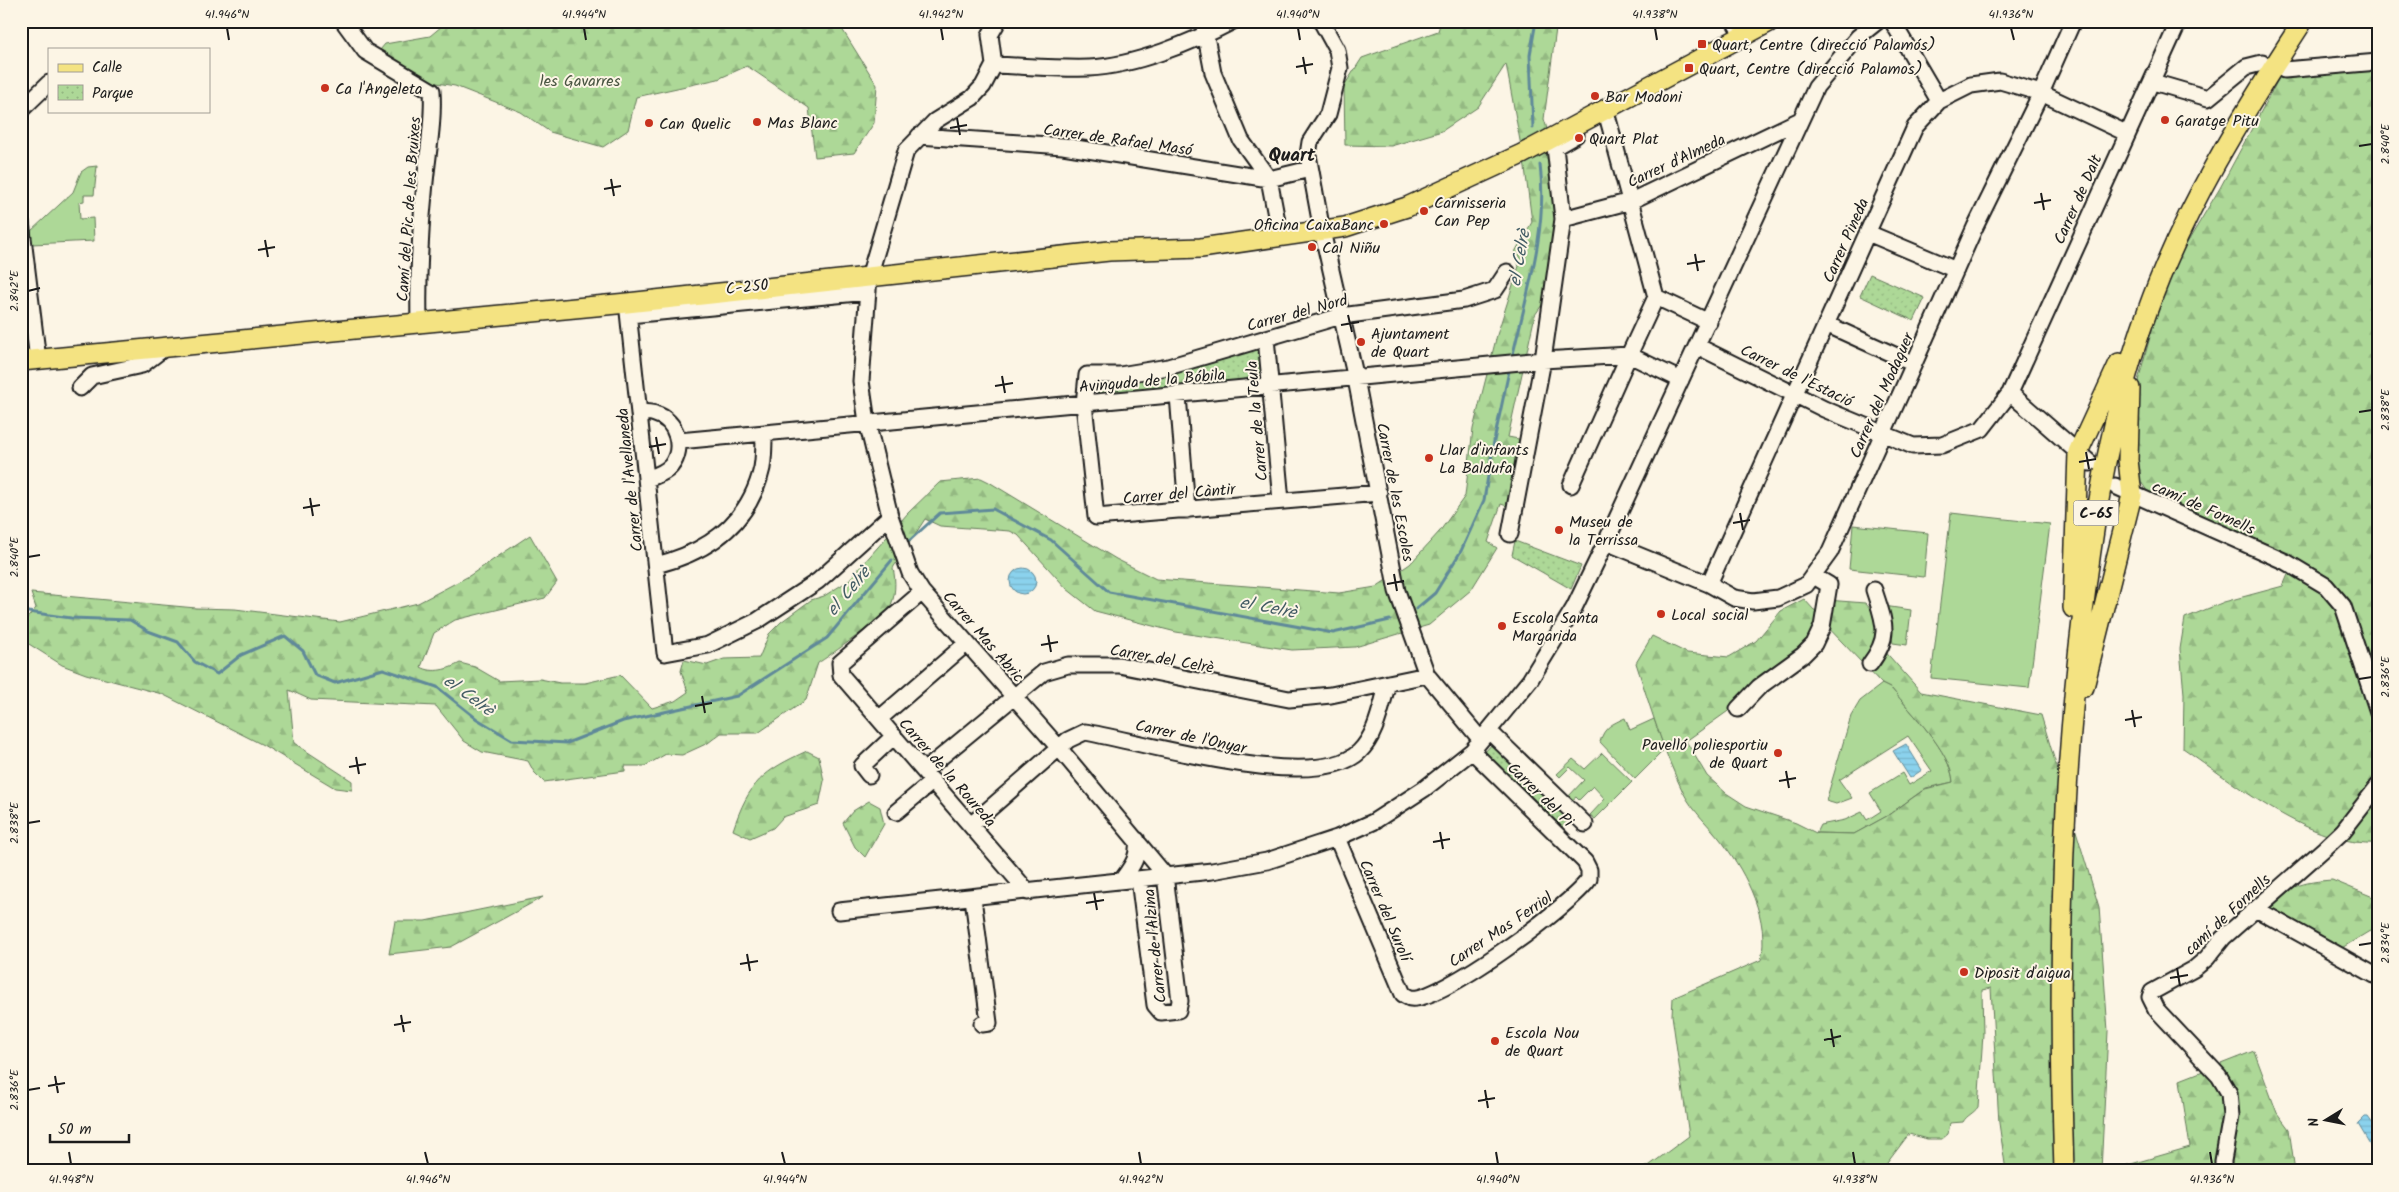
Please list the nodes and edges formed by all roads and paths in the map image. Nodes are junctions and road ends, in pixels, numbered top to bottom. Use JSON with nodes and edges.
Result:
{"nodes":[{"id":1,"x":343,"y":21,"type":"edge"},
{"id":2,"x":998,"y":21,"type":"edge"},
{"id":3,"x":1233,"y":21,"type":"edge"},
{"id":4,"x":1321,"y":21,"type":"edge"},
{"id":5,"x":1771,"y":21,"type":"edge"},
{"id":6,"x":1878,"y":21,"type":"edge"},
{"id":7,"x":1892,"y":21,"type":"edge"},
{"id":8,"x":2073,"y":21,"type":"edge"},
{"id":9,"x":2180,"y":21,"type":"edge"},
{"id":10,"x":2303,"y":21,"type":"edge"},
{"id":11,"x":1736,"y":25,"type":"edge"},
{"id":12,"x":1204,"y":28,"type":"edge"},
{"id":13,"x":2378,"y":62,"type":"edge"},
{"id":14,"x":2262,"y":63,"type":"dead end"},
{"id":15,"x":994,"y":65,"type":"junction"},
{"id":16,"x":2284,"y":70,"type":"dead end"},
{"id":17,"x":2153,"y":82,"type":"junction"},
{"id":18,"x":48,"y":84,"type":"edge"},
{"id":19,"x":2041,"y":93,"type":"junction"},
{"id":20,"x":1939,"y":101,"type":"junction"},
{"id":21,"x":21,"y":110,"type":"edge"},
{"id":22,"x":1607,"y":113,"type":"junction"},
{"id":23,"x":1800,"y":120,"type":"junction"},
{"id":24,"x":2126,"y":133,"type":"junction"},
{"id":25,"x":919,"y":136,"type":"junction"},
{"id":26,"x":1310,"y":169,"type":"junction"},
{"id":27,"x":1269,"y":179,"type":"junction"},
{"id":28,"x":1631,"y":201,"type":"junction"},
{"id":29,"x":1563,"y":219,"type":"junction"},
{"id":30,"x":21,"y":222,"type":"edge"},
{"id":31,"x":1322,"y":231,"type":"junction"},
{"id":32,"x":1868,"y":233,"type":"junction"},
{"id":33,"x":1280,"y":237,"type":"junction"},
{"id":34,"x":1956,"y":270,"type":"junction"},
{"id":35,"x":1507,"y":272,"type":"dead end"},
{"id":36,"x":868,"y":284,"type":"junction"},
{"id":37,"x":2158,"y":284,"type":"junction"},
{"id":38,"x":1656,"y":297,"type":"junction"},
{"id":39,"x":628,"y":309,"type":"junction"},
{"id":40,"x":1341,"y":316,"type":"junction"},
{"id":41,"x":1709,"y":322,"type":"junction"},
{"id":42,"x":419,"y":324,"type":"junction"},
{"id":43,"x":1826,"y":324,"type":"junction"},
{"id":44,"x":1266,"y":338,"type":"junction"},
{"id":45,"x":1697,"y":346,"type":"junction"},
{"id":46,"x":163,"y":349,"type":"junction"},
{"id":47,"x":1629,"y":355,"type":"junction"},
{"id":48,"x":1543,"y":360,"type":"junction"},
{"id":49,"x":2131,"y":360,"type":"junction"},
{"id":50,"x":30,"y":361,"type":"edge"},
{"id":51,"x":1914,"y":364,"type":"junction"},
{"id":52,"x":1356,"y":379,"type":"junction"},
{"id":53,"x":1681,"y":380,"type":"junction"},
{"id":54,"x":1270,"y":386,"type":"junction"},
{"id":55,"x":80,"y":388,"type":"dead end"},
{"id":56,"x":2010,"y":393,"type":"junction"},
{"id":57,"x":1178,"y":395,"type":"junction"},
{"id":58,"x":1794,"y":395,"type":"junction"},
{"id":59,"x":1084,"y":404,"type":"junction"},
{"id":60,"x":639,"y":412,"type":"junction"},
{"id":61,"x":867,"y":422,"type":"junction"},
{"id":62,"x":1883,"y":433,"type":"junction"},
{"id":63,"x":764,"y":434,"type":"junction"},
{"id":64,"x":678,"y":441,"type":"junction"},
{"id":65,"x":2084,"y":458,"type":"junction"},
{"id":66,"x":647,"y":479,"type":"junction"},
{"id":67,"x":1571,"y":485,"type":"dead end"},
{"id":68,"x":2115,"y":486,"type":"dead end"},
{"id":69,"x":1379,"y":493,"type":"junction"},
{"id":70,"x":2132,"y":495,"type":"junction"},
{"id":71,"x":1281,"y":501,"type":"junction"},
{"id":72,"x":1187,"y":510,"type":"junction"},
{"id":73,"x":890,"y":516,"type":"junction"},
{"id":74,"x":1510,"y":534,"type":"dead end"},
{"id":75,"x":1606,"y":542,"type":"junction"},
{"id":76,"x":656,"y":565,"type":"junction"},
{"id":77,"x":1814,"y":576,"type":"junction"},
{"id":78,"x":1709,"y":584,"type":"junction"},
{"id":79,"x":1874,"y":590,"type":"dead end"},
{"id":80,"x":922,"y":592,"type":"junction"},
{"id":81,"x":967,"y":642,"type":"junction"},
{"id":82,"x":1870,"y":664,"type":"dead end"},
{"id":83,"x":2076,"y":669,"type":"junction"},
{"id":84,"x":1427,"y":676,"type":"junction"},
{"id":85,"x":1388,"y":683,"type":"junction"},
{"id":86,"x":1015,"y":696,"type":"junction"},
{"id":87,"x":1738,"y":709,"type":"dead end"},
{"id":88,"x":2378,"y":712,"type":"edge"},
{"id":89,"x":879,"y":719,"type":"junction"},
{"id":90,"x":894,"y":736,"type":"junction"},
{"id":91,"x":1481,"y":741,"type":"junction"},
{"id":92,"x":1060,"y":748,"type":"junction"},
{"id":93,"x":869,"y":775,"type":"dead end"},
{"id":94,"x":928,"y":776,"type":"junction"},
{"id":95,"x":2378,"y":786,"type":"edge"},
{"id":96,"x":2065,"y":801,"type":"junction"},
{"id":97,"x":896,"y":812,"type":"dead end"},
{"id":98,"x":1585,"y":824,"type":"dead end"},
{"id":99,"x":971,"y":825,"type":"junction"},
{"id":100,"x":1337,"y":838,"type":"junction"},
{"id":101,"x":1137,"y":840,"type":"junction"},
{"id":102,"x":1585,"y":862,"type":"joint"},
{"id":103,"x":1165,"y":875,"type":"junction"},
{"id":104,"x":1139,"y":878,"type":"junction"},
{"id":105,"x":1122,"y":880,"type":"junction"},
{"id":106,"x":1028,"y":892,"type":"junction"},
{"id":107,"x":973,"y":898,"type":"junction"},
{"id":108,"x":2256,"y":909,"type":"junction"},
{"id":109,"x":839,"y":911,"type":"dead end"},
{"id":110,"x":2378,"y":977,"type":"edge"},
{"id":111,"x":1404,"y":994,"type":"joint"},
{"id":112,"x":982,"y":1024,"type":"dead end"},
{"id":113,"x":2064,"y":1171,"type":"edge"},
{"id":114,"x":2223,"y":1171,"type":"edge"}],
"edges":[{"from":1,"to":42,"type":"street","name":"Camí del Pic de les Bruixes"},
{"from":2,"to":15,"type":"street"},
{"from":3,"to":12,"type":"street"},
{"from":4,"to":26,"type":"street","name":"Carrer de les Escoles"},
{"from":5,"to":11,"type":"main road","number":"C-250"},
{"from":6,"to":23,"type":"street"},
{"from":7,"to":20,"type":"street"},
{"from":8,"to":19,"type":"street","name":"Carrer del Modaguer"},
{"from":9,"to":17,"type":"street","name":"Carrer de Dalt"},
{"from":10,"to":37,"type":"main road","number":"C-65"},
{"from":11,"to":22,"type":"main road","number":"C-250"},
{"from":12,"to":15,"type":"street"},
{"from":12,"to":27,"type":"street"},
{"from":13,"to":16,"type":"street"},
{"from":14,"to":17,"type":"street"},
{"from":15,"to":25,"type":"street","name":"Carrer Mas Abric"},
{"from":17,"to":24,"type":"street","name":"Carrer de Dalt"},
{"from":18,"to":21,"type":"street"},
{"from":19,"to":20,"type":"street","name":"Carrer Pineda"},
{"from":19,"to":24,"type":"street","name":"Carrer Pineda"},
{"from":19,"to":34,"type":"street","name":"Carrer del Modaguer"},
{"from":20,"to":32,"type":"street","name":"Carrer Pineda"},
{"from":22,"to":28,"type":"street"},
{"from":22,"to":29,"type":"street"},
{"from":22,"to":31,"type":"main road","number":"C-250"},
{"from":23,"to":28,"type":"street","name":"Carrer d'Almeda"},
{"from":23,"to":41,"type":"street"},
{"from":24,"to":56,"type":"street","name":"Carrer de Dalt"},
{"from":25,"to":27,"type":"street","name":"Carrer de Rafael Masó"},
{"from":25,"to":36,"type":"street","name":"Carrer Mas Abric"},
{"from":26,"to":27,"type":"street","name":"Carrer de Rafael Masó"},
{"from":26,"to":31,"type":"street","name":"Carrer de les Escoles"},
{"from":27,"to":33,"type":"street"},
{"from":28,"to":29,"type":"street","name":"Carrer d'Almeda"},
{"from":28,"to":38,"type":"street"},
{"from":29,"to":48,"type":"street"},
{"from":30,"to":50,"type":"street"},
{"from":31,"to":33,"type":"main road","number":"C-250"},
{"from":31,"to":40,"type":"street","name":"Carrer de les Escoles"},
{"from":32,"to":34,"type":"street"},
{"from":32,"to":43,"type":"street","name":"Carrer Pineda"},
{"from":33,"to":36,"type":"main road","number":"C-250"},
{"from":34,"to":51,"type":"street","name":"Carrer del Modaguer"},
{"from":35,"to":40,"type":"street","name":"Carrer del Nord"},
{"from":36,"to":39,"type":"main road","number":"C-250"},
{"from":36,"to":61,"type":"street","name":"Carrer Mas Abric"},
{"from":37,"to":49,"type":"main road","number":"C-65"},
{"from":37,"to":65,"type":"main road"},
{"from":38,"to":41,"type":"street"},
{"from":38,"to":47,"type":"street"},
{"from":39,"to":42,"type":"main road","number":"C-250"},
{"from":39,"to":60,"type":"street","name":"Carrer de l'Avellaneda"},
{"from":40,"to":44,"type":"street","name":"Carrer del Nord"},
{"from":40,"to":52,"type":"street","name":"Carrer de les Escoles"},
{"from":41,"to":45,"type":"street"},
{"from":42,"to":46,"type":"main road","number":"C-250"},
{"from":43,"to":51,"type":"street"},
{"from":43,"to":58,"type":"street","name":"Carrer Pineda"},
{"from":44,"to":54,"type":"street","name":"Carrer de la Teula"},
{"from":44,"to":59,"type":"street","name":"Carrer del Nord"},
{"from":45,"to":53,"type":"street"},
{"from":45,"to":58,"type":"street","name":"Carrer de l'Estació"},
{"from":46,"to":50,"type":"main road","number":"C-250"},
{"from":46,"to":55,"type":"street"},
{"from":47,"to":48,"type":"street","name":"Avinguda de la Bóbila"},
{"from":47,"to":53,"type":"street"},
{"from":47,"to":67,"type":"street"},
{"from":48,"to":52,"type":"street","name":"Avinguda de la Bóbila"},
{"from":48,"to":74,"type":"street"},
{"from":49,"to":70,"type":"main road"},
{"from":49,"to":83,"type":"main road","number":"C-65"},
{"from":51,"to":62,"type":"street","name":"Carrer del Modaguer"},
{"from":52,"to":54,"type":"street","name":"Avinguda de la Bóbila"},
{"from":52,"to":69,"type":"street","name":"Carrer de les Escoles"},
{"from":53,"to":75,"type":"street"},
{"from":54,"to":57,"type":"street","name":"Avinguda de la Bóbila"},
{"from":54,"to":71,"type":"street","name":"Carrer de la Teula"},
{"from":56,"to":62,"type":"street","name":"Carrer de l'Estació"},
{"from":56,"to":65,"type":"street"},
{"from":57,"to":59,"type":"street","name":"Avinguda de la Bóbila"},
{"from":57,"to":72,"type":"street"},
{"from":58,"to":62,"type":"street","name":"Carrer de l'Estació"},
{"from":58,"to":78,"type":"street","name":"Carrer Pineda"},
{"from":59,"to":61,"type":"street","name":"Avinguda de la Bóbila"},
{"from":59,"to":72,"type":"street","name":"Carrer del Càntir"},
{"from":60,"to":64,"type":"street"},
{"from":60,"to":66,"type":"street","name":"Carrer de l'Avellaneda"},
{"from":61,"to":63,"type":"street","name":"Avinguda de la Bóbila"},
{"from":61,"to":73,"type":"street","name":"Carrer Mas Abric"},
{"from":62,"to":77,"type":"street","name":"Carrer del Modaguer"},
{"from":63,"to":64,"type":"street","name":"Avinguda de la Bóbila"},
{"from":63,"to":76,"type":"street"},
{"from":64,"to":66,"type":"street"},
{"from":65,"to":83,"type":"main road"},
{"from":66,"to":76,"type":"street","name":"Carrer de l'Avellaneda"},
{"from":68,"to":70,"type":"street","name":"camí de Fornells"},
{"from":69,"to":71,"type":"street","name":"Carrer del Càntir"},
{"from":69,"to":84,"type":"street","name":"Carrer de les Escoles"},
{"from":70,"to":88,"type":"street","name":"camí de Fornells"},
{"from":70,"to":96,"type":"main road"},
{"from":71,"to":72,"type":"street","name":"Carrer del Càntir"},
{"from":73,"to":76,"type":"street","name":"Carrer de l'Avellaneda"},
{"from":73,"to":80,"type":"street","name":"Carrer Mas Abric"},
{"from":75,"to":78,"type":"street","name":"Carrer del Modaguer"},
{"from":75,"to":91,"type":"street"},
{"from":77,"to":78,"type":"street","name":"Carrer del Modaguer"},
{"from":77,"to":87,"type":"street"},
{"from":79,"to":82,"type":"street"},
{"from":80,"to":81,"type":"street","name":"Carrer Mas Abric"},
{"from":80,"to":89,"type":"street","name":"Carrer de la Roureda"},
{"from":81,"to":86,"type":"street","name":"Carrer Mas Abric"},
{"from":81,"to":89,"type":"street"},
{"from":83,"to":96,"type":"main road","number":"C-65"},
{"from":84,"to":85,"type":"street","name":"Carrer del Celrè"},
{"from":84,"to":91,"type":"street","name":"Carrer de les Escoles"},
{"from":85,"to":86,"type":"street","name":"Carrer del Celrè"},
{"from":85,"to":92,"type":"street","name":"Carrer de l'Onyar"},
{"from":86,"to":92,"type":"street","name":"Carrer Mas Abric"},
{"from":86,"to":94,"type":"street","name":"Carrer del Celrè"},
{"from":89,"to":90,"type":"street","name":"Carrer de la Roureda"},
{"from":90,"to":93,"type":"street"},
{"from":90,"to":94,"type":"street","name":"Carrer de la Roureda"},
{"from":91,"to":98,"type":"street","name":"Carrer del Pi"},
{"from":91,"to":100,"type":"street"},
{"from":91,"to":102,"type":"street","name":"Carrer del Pi"},
{"from":92,"to":99,"type":"street","name":"Carrer de l'Onyar"},
{"from":92,"to":101,"type":"street","name":"Carrer Mas Abric"},
{"from":94,"to":97,"type":"street","name":"Carrer del Celrè"},
{"from":94,"to":99,"type":"street","name":"Carrer de la Roureda"},
{"from":95,"to":108,"type":"street","name":"camí de Fornells"},
{"from":96,"to":113,"type":"main road","number":"C-65"},
{"from":99,"to":106,"type":"street","name":"Carrer de la Roureda"},
{"from":100,"to":103,"type":"street"},
{"from":100,"to":111,"type":"street","name":"Carrer del Surolí"},
{"from":101,"to":103,"type":"street","name":"Carrer Mas Abric"},
{"from":101,"to":105,"type":"street"},
{"from":102,"to":111,"type":"street","name":"Carrer Mas Ferriol"},
{"from":103,"to":104,"type":"street"},
{"from":103,"to":104,"type":"street","name":"Carrer de l'Alzina"},
{"from":104,"to":105,"type":"street"},
{"from":105,"to":106,"type":"street"},
{"from":106,"to":107,"type":"street"},
{"from":107,"to":109,"type":"street"},
{"from":107,"to":112,"type":"street"},
{"from":108,"to":110,"type":"street"},
{"from":108,"to":114,"type":"street","name":"camí de Fornells"}]}
